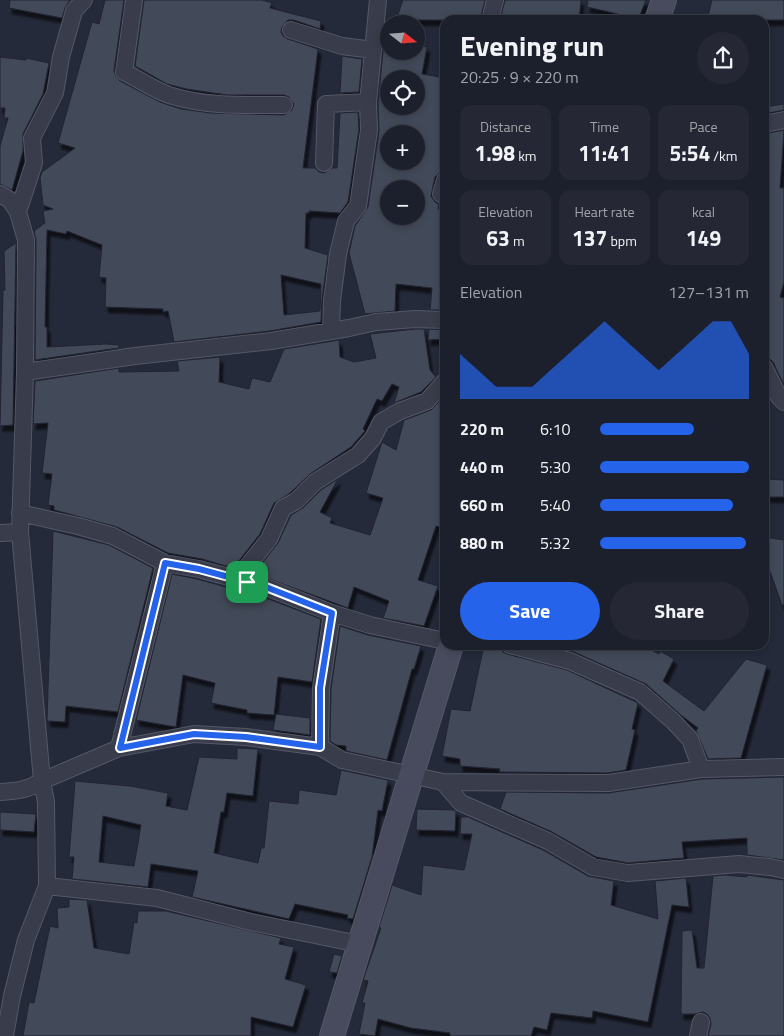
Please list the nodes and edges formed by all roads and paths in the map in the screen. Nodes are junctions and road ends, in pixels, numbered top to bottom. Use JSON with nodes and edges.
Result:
{"nodes":[{"id":1,"x":84,"y":0,"type":"edge"},
{"id":2,"x":134,"y":0,"type":"edge"},
{"id":3,"x":378,"y":0,"type":"edge"},
{"id":4,"x":494,"y":0,"type":"edge"},
{"id":5,"x":664,"y":0,"type":"edge"},
{"id":6,"x":491,"y":15,"type":"edge"},
{"id":7,"x":659,"y":15,"type":"edge"},
{"id":8,"x":291,"y":30,"type":"dead end"},
{"id":9,"x":373,"y":50,"type":"junction"},
{"id":10,"x":368,"y":102,"type":"junction"},
{"id":11,"x":284,"y":104,"type":"dead end"},
{"id":12,"x":784,"y":120,"type":"edge"},
{"id":13,"x":769,"y":123,"type":"edge"},
{"id":14,"x":324,"y":163,"type":"dead end"},
{"id":15,"x":0,"y":194,"type":"edge"},
{"id":16,"x":18,"y":212,"type":"junction"},
{"id":17,"x":440,"y":320,"type":"edge"},
{"id":18,"x":331,"y":330,"type":"junction"},
{"id":19,"x":25,"y":372,"type":"junction"},
{"id":20,"x":769,"y":378,"type":"edge"},
{"id":21,"x":440,"y":387,"type":"edge"},
{"id":22,"x":784,"y":402,"type":"edge"},
{"id":23,"x":20,"y":513,"type":"junction"},
{"id":24,"x":0,"y":532,"type":"edge"},
{"id":25,"x":20,"y":532,"type":"junction"},
{"id":26,"x":165,"y":563,"type":"junction"},
{"id":27,"x":247,"y":582,"type":"junction"},
{"id":28,"x":332,"y":613,"type":"junction"},
{"id":29,"x":440,"y":640,"type":"edge"},
{"id":30,"x":449,"y":650,"type":"edge"},
{"id":31,"x":529,"y":650,"type":"edge"},
{"id":32,"x":320,"y":747,"type":"junction"},
{"id":33,"x":120,"y":748,"type":"junction"},
{"id":34,"x":784,"y":767,"type":"edge"},
{"id":35,"x":701,"y":769,"type":"junction"},
{"id":36,"x":410,"y":775,"type":"junction"},
{"id":37,"x":42,"y":781,"type":"junction"},
{"id":38,"x":443,"y":782,"type":"junction"},
{"id":39,"x":0,"y":792,"type":"edge"},
{"id":40,"x":784,"y":870,"type":"edge"},
{"id":41,"x":47,"y":886,"type":"junction"},
{"id":42,"x":359,"y":944,"type":"junction"},
{"id":43,"x":5,"y":1036,"type":"edge"},
{"id":44,"x":332,"y":1036,"type":"edge"}],
"edges":[{"from":1,"to":16,"type":"street"},
{"from":2,"to":11,"type":"street"},
{"from":3,"to":9,"type":"street"},
{"from":4,"to":6,"type":"street"},
{"from":5,"to":7,"type":"street"},
{"from":8,"to":9,"type":"street"},
{"from":9,"to":10,"type":"street"},
{"from":10,"to":14,"type":"street"},
{"from":10,"to":18,"type":"street"},
{"from":12,"to":13,"type":"street"},
{"from":15,"to":16,"type":"street"},
{"from":16,"to":19,"type":"street"},
{"from":17,"to":18,"type":"street"},
{"from":18,"to":19,"type":"street"},
{"from":19,"to":23,"type":"street"},
{"from":20,"to":22,"type":"street"},
{"from":21,"to":27,"type":"street"},
{"from":23,"to":25,"type":"street"},
{"from":23,"to":26,"type":"street"},
{"from":24,"to":25,"type":"street"},
{"from":25,"to":37,"type":"street"},
{"from":26,"to":27,"type":"street"},
{"from":26,"to":33,"type":"street"},
{"from":27,"to":28,"type":"street"},
{"from":28,"to":29,"type":"street"},
{"from":28,"to":32,"type":"street"},
{"from":30,"to":36,"type":"street"},
{"from":31,"to":35,"type":"street"},
{"from":32,"to":33,"type":"street"},
{"from":32,"to":36,"type":"street"},
{"from":33,"to":37,"type":"street"},
{"from":34,"to":35,"type":"street"},
{"from":35,"to":38,"type":"street"},
{"from":36,"to":38,"type":"street"},
{"from":36,"to":42,"type":"street"},
{"from":37,"to":39,"type":"street"},
{"from":37,"to":41,"type":"street"},
{"from":38,"to":40,"type":"street"},
{"from":41,"to":42,"type":"street"},
{"from":41,"to":43,"type":"street"},
{"from":42,"to":44,"type":"street"}]}
